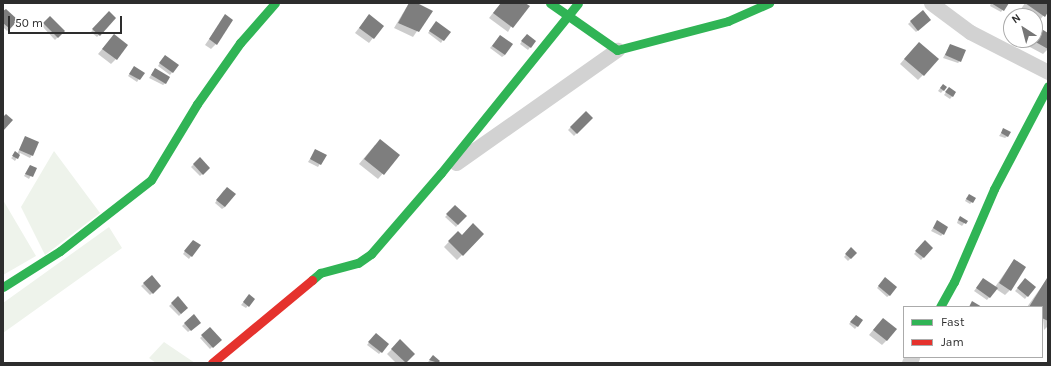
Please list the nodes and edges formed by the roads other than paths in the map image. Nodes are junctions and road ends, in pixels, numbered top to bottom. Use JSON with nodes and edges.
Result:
{"nodes":[{"id":1,"x":275,"y":3,"type":"edge"},
{"id":2,"x":550,"y":3,"type":"edge"},
{"id":3,"x":578,"y":3,"type":"edge"},
{"id":4,"x":769,"y":3,"type":"edge"},
{"id":5,"x":932,"y":3,"type":"edge"},
{"id":6,"x":568,"y":16,"type":"junction"},
{"id":7,"x":617,"y":50,"type":"junction"},
{"id":8,"x":1048,"y":72,"type":"edge"},
{"id":9,"x":1048,"y":86,"type":"edge"},
{"id":10,"x":441,"y":173,"type":"junction"},
{"id":11,"x":3,"y":287,"type":"edge"},
{"id":12,"x":941,"y":306,"type":"edge"},
{"id":13,"x":212,"y":363,"type":"edge"}],
"edges":[{"from":1,"to":11,"type":"street"},
{"from":2,"to":6,"type":"street"},
{"from":3,"to":6,"type":"street"},
{"from":4,"to":7,"type":"street"},
{"from":5,"to":8,"type":"street"},
{"from":6,"to":7,"type":"street"},
{"from":6,"to":10,"type":"street"},
{"from":7,"to":10,"type":"street"},
{"from":9,"to":12,"type":"street"},
{"from":10,"to":13,"type":"street"}]}
